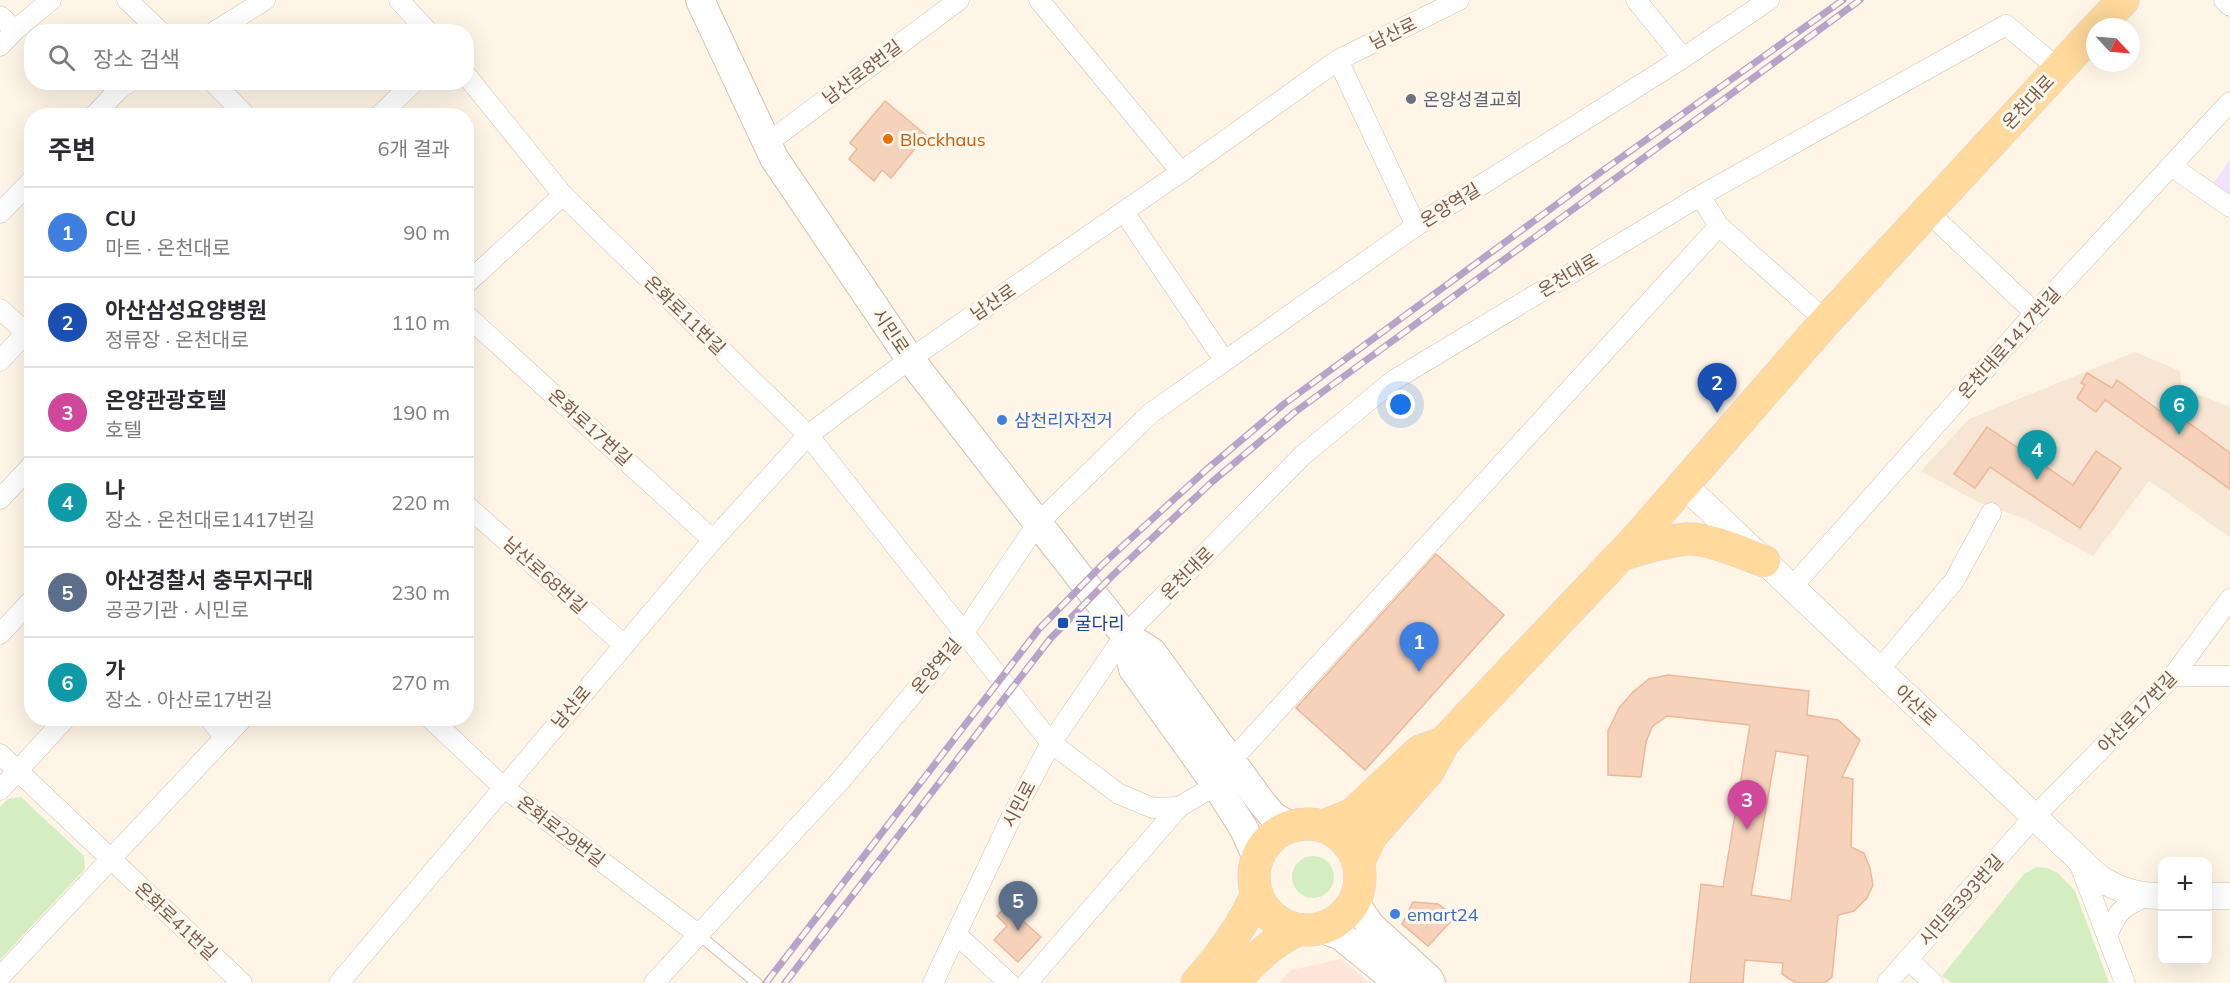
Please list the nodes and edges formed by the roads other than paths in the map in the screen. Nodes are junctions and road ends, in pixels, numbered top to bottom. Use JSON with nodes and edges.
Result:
{"nodes":[{"id":1,"x":51,"y":0,"type":"edge"},
{"id":2,"x":128,"y":0,"type":"edge"},
{"id":3,"x":265,"y":0,"type":"edge"},
{"id":4,"x":399,"y":0,"type":"edge"},
{"id":5,"x":700,"y":0,"type":"edge"},
{"id":6,"x":958,"y":0,"type":"edge"},
{"id":7,"x":1039,"y":0,"type":"edge"},
{"id":8,"x":1459,"y":0,"type":"edge"},
{"id":9,"x":1636,"y":0,"type":"edge"},
{"id":10,"x":1769,"y":0,"type":"edge"},
{"id":11,"x":2123,"y":0,"type":"edge"},
{"id":12,"x":2224,"y":0,"type":"edge"},
{"id":13,"x":2230,"y":6,"type":"edge"},
{"id":14,"x":0,"y":16,"type":"edge"},
{"id":15,"x":2106,"y":18,"type":"edge"},
{"id":16,"x":153,"y":24,"type":"edge"},
{"id":17,"x":227,"y":24,"type":"edge"},
{"id":18,"x":421,"y":24,"type":"edge"},
{"id":19,"x":15,"y":30,"type":"junction"},
{"id":20,"x":2086,"y":40,"type":"edge"},
{"id":21,"x":0,"y":46,"type":"edge"},
{"id":22,"x":1683,"y":58,"type":"junction"},
{"id":23,"x":1338,"y":60,"type":"junction"},
{"id":24,"x":2059,"y":69,"type":"junction"},
{"id":25,"x":474,"y":85,"type":"edge"},
{"id":26,"x":118,"y":90,"type":"edge"},
{"id":27,"x":221,"y":90,"type":"edge"},
{"id":28,"x":406,"y":90,"type":"edge"},
{"id":29,"x":2230,"y":102,"type":"edge"},
{"id":30,"x":101,"y":108,"type":"edge"},
{"id":31,"x":237,"y":108,"type":"edge"},
{"id":32,"x":387,"y":108,"type":"edge"},
{"id":33,"x":766,"y":144,"type":"junction"},
{"id":34,"x":2171,"y":166,"type":"junction"},
{"id":35,"x":1181,"y":172,"type":"junction"},
{"id":36,"x":24,"y":188,"type":"edge"},
{"id":37,"x":563,"y":195,"type":"junction"},
{"id":38,"x":1700,"y":196,"type":"junction"},
{"id":39,"x":2230,"y":207,"type":"edge"},
{"id":40,"x":1927,"y":211,"type":"junction"},
{"id":41,"x":1124,"y":212,"type":"junction"},
{"id":42,"x":0,"y":213,"type":"edge"},
{"id":43,"x":1416,"y":226,"type":"junction"},
{"id":44,"x":1719,"y":226,"type":"junction"},
{"id":45,"x":474,"y":277,"type":"edge"},
{"id":46,"x":0,"y":309,"type":"edge"},
{"id":47,"x":2035,"y":313,"type":"junction"},
{"id":48,"x":1826,"y":321,"type":"junction"},
{"id":49,"x":474,"y":322,"type":"edge"},
{"id":50,"x":24,"y":327,"type":"edge"},
{"id":51,"x":24,"y":338,"type":"edge"},
{"id":52,"x":910,"y":359,"type":"junction"},
{"id":53,"x":1224,"y":360,"type":"junction"},
{"id":54,"x":0,"y":361,"type":"edge"},
{"id":55,"x":808,"y":435,"type":"junction"},
{"id":56,"x":24,"y":474,"type":"edge"},
{"id":57,"x":1685,"y":486,"type":"junction"},
{"id":58,"x":0,"y":499,"type":"edge"},
{"id":59,"x":474,"y":512,"type":"edge"},
{"id":60,"x":1991,"y":513,"type":"dead end"},
{"id":61,"x":1037,"y":524,"type":"junction"},
{"id":62,"x":713,"y":540,"type":"junction"},
{"id":63,"x":1623,"y":554,"type":"junction"},
{"id":64,"x":1764,"y":561,"type":"junction"},
{"id":65,"x":1792,"y":587,"type":"junction"},
{"id":66,"x":2230,"y":599,"type":"edge"},
{"id":67,"x":24,"y":608,"type":"edge"},
{"id":68,"x":0,"y":634,"type":"edge"},
{"id":69,"x":963,"y":634,"type":"junction"},
{"id":70,"x":1125,"y":635,"type":"junction"},
{"id":71,"x":624,"y":645,"type":"junction"},
{"id":72,"x":1879,"y":670,"type":"junction"},
{"id":73,"x":2173,"y":676,"type":"junction"},
{"id":74,"x":2230,"y":676,"type":"edge"},
{"id":75,"x":59,"y":726,"type":"edge"},
{"id":76,"x":215,"y":726,"type":"edge"},
{"id":77,"x":236,"y":726,"type":"edge"},
{"id":78,"x":438,"y":726,"type":"edge"},
{"id":79,"x":225,"y":738,"type":"junction"},
{"id":80,"x":1444,"y":742,"type":"junction"},
{"id":81,"x":1051,"y":743,"type":"junction"},
{"id":82,"x":0,"y":754,"type":"edge"},
{"id":83,"x":1231,"y":761,"type":"junction"},
{"id":84,"x":19,"y":771,"type":"junction"},
{"id":85,"x":1216,"y":785,"type":"junction"},
{"id":86,"x":503,"y":787,"type":"junction"},
{"id":87,"x":0,"y":790,"type":"edge"},
{"id":88,"x":1179,"y":807,"type":"junction"},
{"id":89,"x":2034,"y":817,"type":"junction"},
{"id":90,"x":1290,"y":826,"type":"junction"},
{"id":91,"x":1323,"y":826,"type":"junction"},
{"id":92,"x":110,"y":858,"type":"junction"},
{"id":93,"x":1257,"y":858,"type":"junction"},
{"id":94,"x":2077,"y":858,"type":"junction"},
{"id":95,"x":1358,"y":863,"type":"junction"},
{"id":96,"x":1257,"y":894,"type":"junction"},
{"id":97,"x":2155,"y":896,"type":"edge"},
{"id":98,"x":2212,"y":896,"type":"edge"},
{"id":99,"x":2230,"y":896,"type":"edge"},
{"id":100,"x":1354,"y":901,"type":"junction"},
{"id":101,"x":1309,"y":929,"type":"junction"},
{"id":102,"x":699,"y":934,"type":"junction"},
{"id":103,"x":956,"y":934,"type":"junction"},
{"id":104,"x":2108,"y":936,"type":"junction"},
{"id":105,"x":1908,"y":959,"type":"junction"},
{"id":106,"x":0,"y":977,"type":"edge"},
{"id":107,"x":242,"y":983,"type":"edge"},
{"id":108,"x":339,"y":983,"type":"edge"},
{"id":109,"x":654,"y":983,"type":"edge"},
{"id":110,"x":757,"y":983,"type":"edge"},
{"id":111,"x":933,"y":983,"type":"edge"},
{"id":112,"x":1009,"y":983,"type":"edge"},
{"id":113,"x":1027,"y":983,"type":"edge"},
{"id":114,"x":1197,"y":983,"type":"edge"},
{"id":115,"x":1233,"y":983,"type":"edge"},
{"id":116,"x":1399,"y":983,"type":"edge"},
{"id":117,"x":1431,"y":983,"type":"edge"},
{"id":118,"x":1887,"y":983,"type":"edge"},
{"id":119,"x":1934,"y":983,"type":"edge"},
{"id":120,"x":2125,"y":983,"type":"edge"}],
"edges":[{"from":1,"to":19,"type":"street"},
{"from":2,"to":16,"type":"street"},
{"from":3,"to":17,"type":"street"},
{"from":4,"to":18,"type":"street"},
{"from":5,"to":33,"type":"main road","name":"시민로"},
{"from":6,"to":33,"type":"street","name":"남산로8번길"},
{"from":7,"to":35,"type":"street"},
{"from":8,"to":23,"type":"street","name":"남산로"},
{"from":9,"to":22,"type":"street"},
{"from":10,"to":22,"type":"street","name":"온양역길"},
{"from":11,"to":15,"type":"main road"},
{"from":12,"to":13,"type":"street"},
{"from":14,"to":19,"type":"street"},
{"from":19,"to":21,"type":"street"},
{"from":20,"to":24,"type":"main road","name":"온천대로"},
{"from":22,"to":43,"type":"street","name":"온양역길"},
{"from":23,"to":35,"type":"street","name":"남산로"},
{"from":23,"to":43,"type":"street"},
{"from":24,"to":38,"type":"street","name":"온천대로"},
{"from":24,"to":40,"type":"main road","name":"온천대로"},
{"from":25,"to":37,"type":"street","name":"온화로11번길"},
{"from":26,"to":30,"type":"street"},
{"from":27,"to":31,"type":"street"},
{"from":28,"to":32,"type":"street"},
{"from":29,"to":34,"type":"street","name":"온천대로1417번길"},
{"from":33,"to":52,"type":"main road","name":"시민로"},
{"from":34,"to":39,"type":"street"},
{"from":34,"to":47,"type":"street","name":"온천대로1417번길"},
{"from":35,"to":41,"type":"street","name":"남산로"},
{"from":36,"to":42,"type":"street"},
{"from":37,"to":45,"type":"street"},
{"from":37,"to":55,"type":"street","name":"온화로11번길"},
{"from":38,"to":44,"type":"street"},
{"from":38,"to":70,"type":"street","name":"온천대로"},
{"from":40,"to":47,"type":"street"},
{"from":40,"to":48,"type":"main road","name":"온천대로"},
{"from":41,"to":52,"type":"street","name":"남산로"},
{"from":41,"to":53,"type":"street"},
{"from":43,"to":53,"type":"street","name":"온양역길"},
{"from":44,"to":48,"type":"street"},
{"from":44,"to":83,"type":"street"},
{"from":46,"to":50,"type":"street"},
{"from":47,"to":65,"type":"street","name":"온천대로1417번길"},
{"from":48,"to":57,"type":"main road","name":"온천대로"},
{"from":49,"to":62,"type":"street","name":"온화로17번길"},
{"from":51,"to":54,"type":"street"},
{"from":52,"to":55,"type":"street","name":"남산로"},
{"from":52,"to":61,"type":"main road","name":"시민로"},
{"from":53,"to":61,"type":"street","name":"온양역길"},
{"from":55,"to":62,"type":"street","name":"남산로"},
{"from":55,"to":69,"type":"street"},
{"from":56,"to":58,"type":"street"},
{"from":57,"to":63,"type":"main road","name":"온천대로"},
{"from":57,"to":64,"type":"street","name":"아산로"},
{"from":59,"to":71,"type":"street","name":"남산로68번길"},
{"from":60,"to":72,"type":"street"},
{"from":61,"to":69,"type":"street","name":"온양역길"},
{"from":61,"to":70,"type":"main road","name":"시민로"},
{"from":62,"to":71,"type":"street","name":"남산로"},
{"from":63,"to":64,"type":"main road"},
{"from":63,"to":80,"type":"main road","name":"온천대로"},
{"from":64,"to":65,"type":"street","name":"아산로"},
{"from":65,"to":72,"type":"street","name":"아산로"},
{"from":66,"to":73,"type":"street","name":"아산로17번길"},
{"from":67,"to":68,"type":"street"},
{"from":69,"to":81,"type":"street"},
{"from":69,"to":102,"type":"street","name":"온양역길"},
{"from":70,"to":81,"type":"street","name":"시민로"},
{"from":70,"to":83,"type":"main road","name":"시민로"},
{"from":70,"to":85,"type":"main road","name":"시민로"},
{"from":71,"to":86,"type":"street","name":"남산로"},
{"from":72,"to":89,"type":"street","name":"아산로"},
{"from":73,"to":74,"type":"street"},
{"from":73,"to":89,"type":"street","name":"아산로17번길"},
{"from":75,"to":84,"type":"street"},
{"from":76,"to":79,"type":"street"},
{"from":77,"to":79,"type":"street"},
{"from":78,"to":86,"type":"street","name":"온화로29번길"},
{"from":79,"to":92,"type":"street"},
{"from":80,"to":91,"type":"main road","name":"온천대로"},
{"from":80,"to":95,"type":"main road","name":"온천대로"},
{"from":81,"to":88,"type":"street"},
{"from":81,"to":103,"type":"street","name":"시민로"},
{"from":82,"to":84,"type":"street","name":"온화로41번길"},
{"from":83,"to":90,"type":"main road","name":"시민로"},
{"from":84,"to":87,"type":"street"},
{"from":84,"to":92,"type":"street","name":"온화로41번길"},
{"from":85,"to":88,"type":"street"},
{"from":85,"to":93,"type":"main road","name":"시민로"},
{"from":86,"to":102,"type":"street","name":"온화로29번길"},
{"from":86,"to":108,"type":"street","name":"남산로"},
{"from":88,"to":113,"type":"street"},
{"from":89,"to":94,"type":"street","name":"아산로"},
{"from":89,"to":105,"type":"street","name":"시민로393번길"},
{"from":90,"to":91,"type":"main road"},
{"from":90,"to":93,"type":"main road"},
{"from":91,"to":95,"type":"main road"},
{"from":92,"to":106,"type":"street"},
{"from":92,"to":107,"type":"street","name":"온화로41번길"},
{"from":93,"to":96,"type":"main road"},
{"from":94,"to":97,"type":"street","name":"아산로"},
{"from":94,"to":104,"type":"street"},
{"from":95,"to":100,"type":"main road"},
{"from":96,"to":101,"type":"main road"},
{"from":96,"to":114,"type":"main road"},
{"from":97,"to":104,"type":"street"},
{"from":98,"to":99,"type":"street"},
{"from":100,"to":101,"type":"main road"},
{"from":100,"to":117,"type":"main road"},
{"from":101,"to":115,"type":"main road"},
{"from":101,"to":116,"type":"main road"},
{"from":102,"to":109,"type":"street","name":"온양역길"},
{"from":102,"to":110,"type":"lane"},
{"from":103,"to":111,"type":"street","name":"시민로"},
{"from":103,"to":112,"type":"street"},
{"from":104,"to":120,"type":"street"},
{"from":105,"to":118,"type":"street","name":"시민로393번길"},
{"from":105,"to":119,"type":"street"}]}
